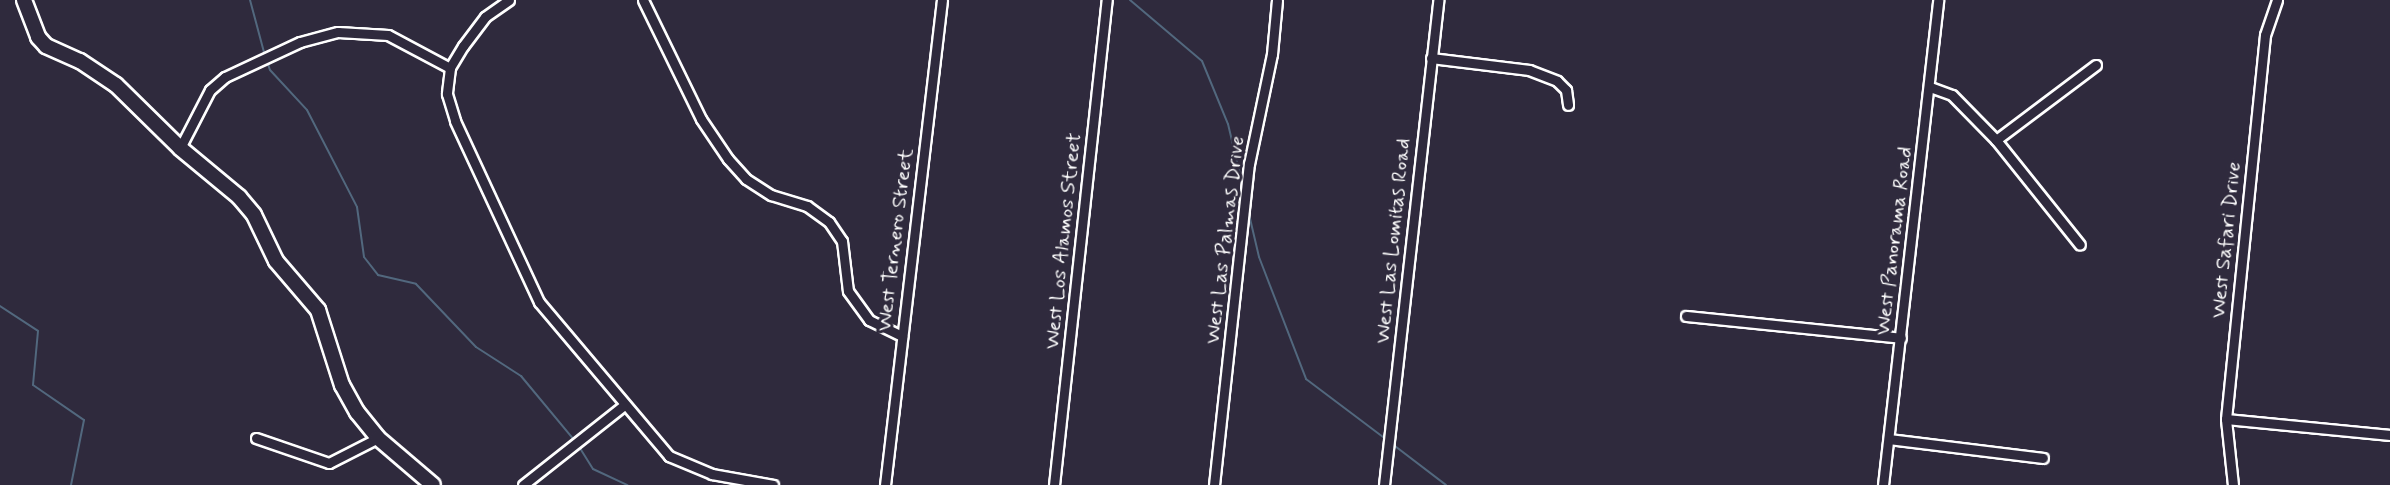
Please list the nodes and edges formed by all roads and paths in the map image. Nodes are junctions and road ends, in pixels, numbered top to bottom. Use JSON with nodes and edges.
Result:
{"nodes":[{"id":1,"x":24,"y":0,"type":"edge"},
{"id":2,"x":509,"y":0,"type":"edge"},
{"id":3,"x":643,"y":0,"type":"edge"},
{"id":4,"x":942,"y":0,"type":"edge"},
{"id":5,"x":1107,"y":0,"type":"edge"},
{"id":6,"x":1277,"y":0,"type":"edge"},
{"id":7,"x":1438,"y":0,"type":"edge"},
{"id":8,"x":1938,"y":0,"type":"edge"},
{"id":9,"x":2277,"y":0,"type":"edge"},
{"id":10,"x":1431,"y":58,"type":"junction"},
{"id":11,"x":2096,"y":65,"type":"dead end"},
{"id":12,"x":450,"y":68,"type":"junction"},
{"id":13,"x":1930,"y":87,"type":"junction"},
{"id":14,"x":1568,"y":105,"type":"dead end"},
{"id":15,"x":1996,"y":141,"type":"junction"},
{"id":16,"x":180,"y":148,"type":"junction"},
{"id":17,"x":2080,"y":245,"type":"dead end"},
{"id":18,"x":1686,"y":316,"type":"dead end"},
{"id":19,"x":902,"y":336,"type":"junction"},
{"id":20,"x":1901,"y":338,"type":"junction"},
{"id":21,"x":623,"y":406,"type":"junction"},
{"id":22,"x":2226,"y":419,"type":"junction"},
{"id":23,"x":2390,"y":435,"type":"edge"},
{"id":24,"x":256,"y":438,"type":"dead end"},
{"id":25,"x":378,"y":438,"type":"junction"},
{"id":26,"x":1889,"y":439,"type":"junction"},
{"id":27,"x":2043,"y":458,"type":"dead end"},
{"id":28,"x":433,"y":485,"type":"edge"},
{"id":29,"x":523,"y":485,"type":"edge"},
{"id":30,"x":773,"y":485,"type":"edge"},
{"id":31,"x":885,"y":485,"type":"edge"},
{"id":32,"x":1054,"y":485,"type":"edge"},
{"id":33,"x":1214,"y":485,"type":"edge"},
{"id":34,"x":1384,"y":485,"type":"edge"},
{"id":35,"x":1883,"y":485,"type":"edge"},
{"id":36,"x":2233,"y":485,"type":"edge"}],
"edges":[{"from":1,"to":16,"type":"street"},
{"from":2,"to":12,"type":"street"},
{"from":3,"to":19,"type":"street"},
{"from":4,"to":19,"type":"street","name":"West Ternero Street"},
{"from":5,"to":32,"type":"street","name":"West Los Alamos Street"},
{"from":6,"to":33,"type":"street","name":"West Las Palmas Drive"},
{"from":7,"to":10,"type":"street","name":"West Las Lomitas Road"},
{"from":8,"to":13,"type":"street","name":"West Panorama Road"},
{"from":9,"to":22,"type":"street","name":"West Safari Drive"},
{"from":10,"to":14,"type":"street"},
{"from":10,"to":34,"type":"street","name":"West Las Lomitas Road"},
{"from":11,"to":15,"type":"street"},
{"from":12,"to":16,"type":"street"},
{"from":12,"to":21,"type":"street"},
{"from":13,"to":15,"type":"street"},
{"from":13,"to":20,"type":"street","name":"West Panorama Road"},
{"from":15,"to":17,"type":"street"},
{"from":16,"to":25,"type":"street"},
{"from":18,"to":20,"type":"street"},
{"from":19,"to":31,"type":"street","name":"West Ternero Street"},
{"from":20,"to":26,"type":"street","name":"West Panorama Road"},
{"from":21,"to":29,"type":"street"},
{"from":21,"to":30,"type":"street"},
{"from":22,"to":23,"type":"street"},
{"from":22,"to":36,"type":"street","name":"West Safari Drive"},
{"from":24,"to":25,"type":"street"},
{"from":25,"to":28,"type":"street"},
{"from":26,"to":27,"type":"street"},
{"from":26,"to":35,"type":"street","name":"West Panorama Road"}]}
